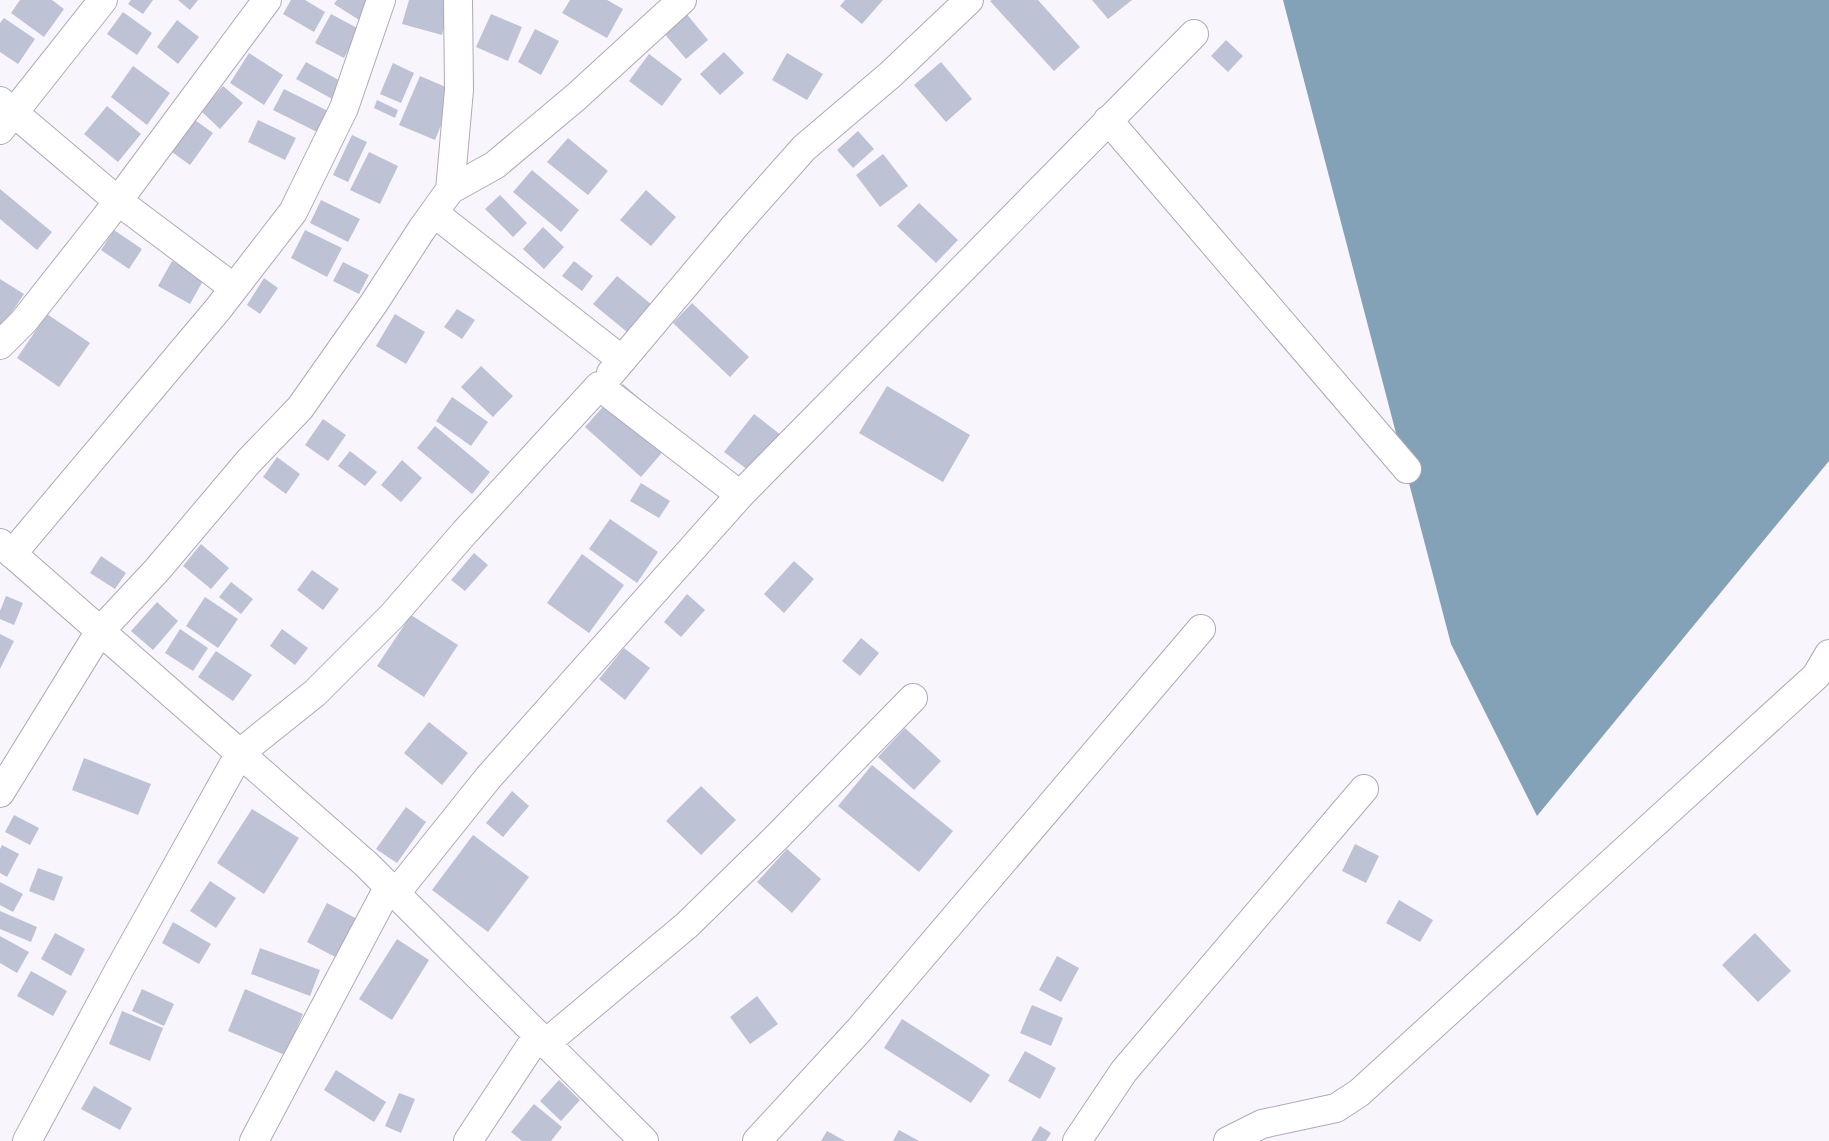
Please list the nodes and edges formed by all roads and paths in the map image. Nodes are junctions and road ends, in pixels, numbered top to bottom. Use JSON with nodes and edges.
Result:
{"nodes":[{"id":1,"x":103,"y":0,"type":"edge"},
{"id":2,"x":267,"y":0,"type":"edge"},
{"id":3,"x":381,"y":0,"type":"edge"},
{"id":4,"x":458,"y":0,"type":"edge"},
{"id":5,"x":682,"y":0,"type":"edge"},
{"id":6,"x":969,"y":0,"type":"edge"},
{"id":7,"x":1194,"y":34,"type":"dead end"},
{"id":8,"x":5,"y":114,"type":"edge"},
{"id":9,"x":1108,"y":120,"type":"junction"},
{"id":10,"x":450,"y":190,"type":"junction"},
{"id":11,"x":118,"y":201,"type":"junction"},
{"id":12,"x":434,"y":213,"type":"junction"},
{"id":13,"x":234,"y":288,"type":"junction"},
{"id":14,"x":0,"y":345,"type":"edge"},
{"id":15,"x":622,"y":360,"type":"junction"},
{"id":16,"x":598,"y":386,"type":"junction"},
{"id":17,"x":1407,"y":469,"type":"dead end"},
{"id":18,"x":740,"y":495,"type":"junction"},
{"id":19,"x":6,"y":548,"type":"edge"},
{"id":20,"x":1201,"y":629,"type":"dead end"},
{"id":21,"x":100,"y":631,"type":"junction"},
{"id":22,"x":1829,"y":654,"type":"edge"},
{"id":23,"x":913,"y":698,"type":"dead end"},
{"id":24,"x":240,"y":753,"type":"junction"},
{"id":25,"x":1364,"y":789,"type":"dead end"},
{"id":26,"x":0,"y":793,"type":"edge"},
{"id":27,"x":392,"y":889,"type":"junction"},
{"id":28,"x":542,"y":1039,"type":"junction"},
{"id":29,"x":27,"y":1141,"type":"edge"},
{"id":30,"x":254,"y":1141,"type":"edge"},
{"id":31,"x":468,"y":1141,"type":"edge"},
{"id":32,"x":644,"y":1141,"type":"edge"},
{"id":33,"x":757,"y":1141,"type":"edge"},
{"id":34,"x":1077,"y":1141,"type":"edge"},
{"id":35,"x":1228,"y":1141,"type":"edge"}],
"edges":[{"from":1,"to":8,"type":"street"},
{"from":2,"to":11,"type":"street"},
{"from":3,"to":13,"type":"street"},
{"from":4,"to":10,"type":"street"},
{"from":5,"to":10,"type":"street"},
{"from":6,"to":15,"type":"street"},
{"from":7,"to":9,"type":"street"},
{"from":8,"to":11,"type":"street"},
{"from":9,"to":17,"type":"street"},
{"from":9,"to":18,"type":"street"},
{"from":10,"to":12,"type":"street"},
{"from":11,"to":13,"type":"street"},
{"from":11,"to":14,"type":"street"},
{"from":12,"to":15,"type":"street"},
{"from":12,"to":21,"type":"street"},
{"from":13,"to":19,"type":"street"},
{"from":15,"to":16,"type":"street"},
{"from":16,"to":18,"type":"street"},
{"from":16,"to":24,"type":"street"},
{"from":18,"to":27,"type":"street"},
{"from":19,"to":21,"type":"street"},
{"from":20,"to":33,"type":"street"},
{"from":21,"to":24,"type":"street"},
{"from":21,"to":26,"type":"street"},
{"from":22,"to":35,"type":"street"},
{"from":23,"to":28,"type":"street"},
{"from":24,"to":27,"type":"street"},
{"from":24,"to":29,"type":"street"},
{"from":25,"to":34,"type":"street"},
{"from":27,"to":28,"type":"street"},
{"from":27,"to":30,"type":"street"},
{"from":28,"to":31,"type":"street"},
{"from":28,"to":32,"type":"street"}]}
